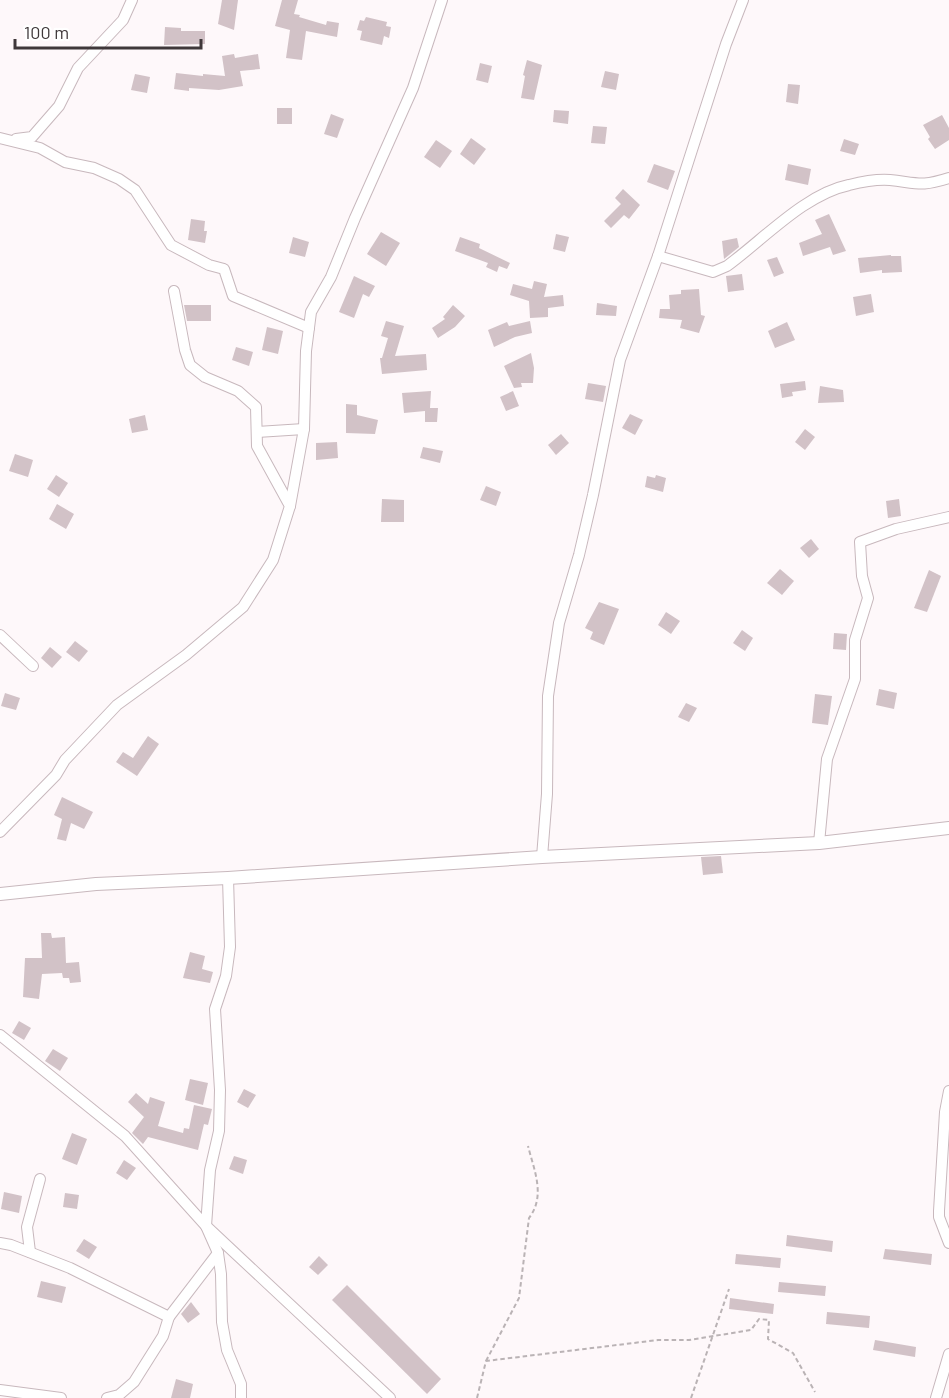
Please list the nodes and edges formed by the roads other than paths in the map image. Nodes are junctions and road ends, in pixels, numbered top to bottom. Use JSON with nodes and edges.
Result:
{"nodes":[{"id":1,"x":132,"y":0,"type":"edge"},
{"id":2,"x":442,"y":0,"type":"edge"},
{"id":3,"x":743,"y":0,"type":"edge"},
{"id":4,"x":5,"y":139,"type":"edge"},
{"id":5,"x":949,"y":178,"type":"edge"},
{"id":6,"x":658,"y":256,"type":"junction"},
{"id":7,"x":174,"y":291,"type":"dead end"},
{"id":8,"x":309,"y":328,"type":"junction"},
{"id":9,"x":304,"y":429,"type":"junction"},
{"id":10,"x":257,"y":432,"type":"junction"},
{"id":11,"x":290,"y":506,"type":"junction"},
{"id":12,"x":949,"y":517,"type":"edge"},
{"id":13,"x":0,"y":635,"type":"edge"},
{"id":14,"x":33,"y":666,"type":"dead end"},
{"id":15,"x":949,"y":828,"type":"edge"},
{"id":16,"x":0,"y":832,"type":"edge"},
{"id":17,"x":819,"y":843,"type":"junction"},
{"id":18,"x":542,"y":857,"type":"junction"},
{"id":19,"x":228,"y":878,"type":"junction"},
{"id":20,"x":0,"y":894,"type":"edge"},
{"id":21,"x":0,"y":1035,"type":"edge"},
{"id":22,"x":949,"y":1091,"type":"edge"},
{"id":23,"x":40,"y":1179,"type":"dead end"},
{"id":24,"x":206,"y":1226,"type":"junction"},
{"id":25,"x":0,"y":1243,"type":"edge"},
{"id":26,"x":949,"y":1243,"type":"edge"},
{"id":27,"x":30,"y":1252,"type":"junction"},
{"id":28,"x":218,"y":1253,"type":"junction"},
{"id":29,"x":169,"y":1317,"type":"junction"},
{"id":30,"x":949,"y":1354,"type":"edge"},
{"id":31,"x":0,"y":1390,"type":"edge"},
{"id":32,"x":61,"y":1398,"type":"edge"},
{"id":33,"x":107,"y":1398,"type":"edge"},
{"id":34,"x":241,"y":1398,"type":"edge"},
{"id":35,"x":390,"y":1398,"type":"edge"},
{"id":36,"x":936,"y":1398,"type":"edge"}],
"edges":[{"from":1,"to":4,"type":"street"},
{"from":2,"to":8,"type":"street"},
{"from":3,"to":6,"type":"street"},
{"from":4,"to":8,"type":"street"},
{"from":5,"to":6,"type":"street"},
{"from":6,"to":18,"type":"street"},
{"from":7,"to":10,"type":"street"},
{"from":8,"to":9,"type":"street"},
{"from":9,"to":10,"type":"street"},
{"from":9,"to":11,"type":"street"},
{"from":10,"to":11,"type":"street"},
{"from":11,"to":16,"type":"street"},
{"from":12,"to":17,"type":"street"},
{"from":13,"to":14,"type":"street"},
{"from":15,"to":17,"type":"street"},
{"from":17,"to":18,"type":"street"},
{"from":18,"to":19,"type":"street"},
{"from":19,"to":20,"type":"street"},
{"from":19,"to":24,"type":"street"},
{"from":21,"to":24,"type":"street"},
{"from":22,"to":26,"type":"street"},
{"from":23,"to":27,"type":"street"},
{"from":24,"to":28,"type":"street"},
{"from":24,"to":35,"type":"street"},
{"from":25,"to":27,"type":"street"},
{"from":27,"to":29,"type":"street"},
{"from":28,"to":29,"type":"street"},
{"from":28,"to":34,"type":"street"},
{"from":29,"to":33,"type":"street"},
{"from":30,"to":36,"type":"street"},
{"from":31,"to":32,"type":"street"}]}
